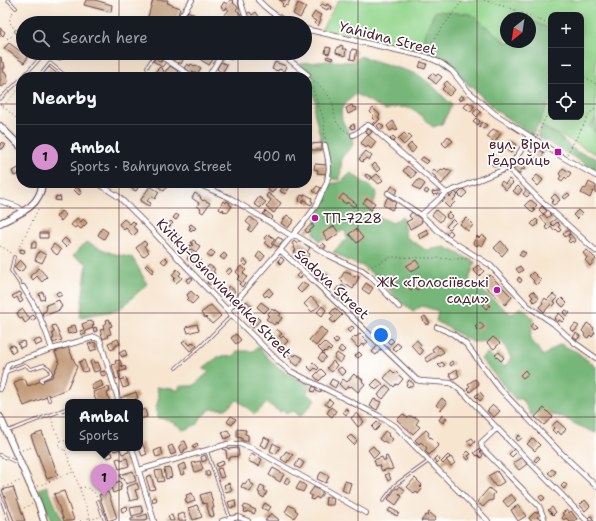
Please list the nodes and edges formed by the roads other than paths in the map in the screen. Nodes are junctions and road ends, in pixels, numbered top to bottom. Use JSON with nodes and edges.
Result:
{"nodes":[{"id":1,"x":8,"y":0,"type":"edge"},
{"id":2,"x":192,"y":0,"type":"edge"},
{"id":3,"x":240,"y":0,"type":"edge"},
{"id":4,"x":258,"y":0,"type":"edge"},
{"id":5,"x":16,"y":8,"type":"road end"},
{"id":6,"x":181,"y":16,"type":"edge"},
{"id":7,"x":245,"y":16,"type":"edge"},
{"id":8,"x":277,"y":16,"type":"edge"},
{"id":9,"x":312,"y":31,"type":"edge"},
{"id":10,"x":39,"y":60,"type":"edge"},
{"id":11,"x":152,"y":60,"type":"edge"},
{"id":12,"x":167,"y":60,"type":"edge"},
{"id":13,"x":219,"y":60,"type":"edge"},
{"id":14,"x":290,"y":60,"type":"edge"},
{"id":15,"x":147,"y":67,"type":"road end"},
{"id":16,"x":28,"y":72,"type":"edge"},
{"id":17,"x":43,"y":72,"type":"edge"},
{"id":18,"x":61,"y":72,"type":"edge"},
{"id":19,"x":185,"y":72,"type":"edge"},
{"id":20,"x":211,"y":72,"type":"edge"},
{"id":21,"x":304,"y":72,"type":"edge"},
{"id":22,"x":16,"y":84,"type":"edge"},
{"id":23,"x":0,"y":99,"type":"edge"},
{"id":24,"x":0,"y":126,"type":"edge"},
{"id":25,"x":353,"y":135,"type":"road end"},
{"id":26,"x":529,"y":136,"type":"junction"},
{"id":27,"x":16,"y":142,"type":"edge"},
{"id":28,"x":325,"y":145,"type":"road end"},
{"id":29,"x":508,"y":168,"type":"junction"},
{"id":30,"x":596,"y":176,"type":"edge"},
{"id":31,"x":41,"y":188,"type":"edge"},
{"id":32,"x":105,"y":188,"type":"edge"},
{"id":33,"x":207,"y":188,"type":"edge"},
{"id":34,"x":388,"y":193,"type":"dead end"},
{"id":35,"x":446,"y":193,"type":"junction"},
{"id":36,"x":0,"y":202,"type":"edge"},
{"id":37,"x":24,"y":212,"type":"junction"},
{"id":38,"x":421,"y":215,"type":"junction"},
{"id":39,"x":0,"y":223,"type":"edge"},
{"id":40,"x":292,"y":236,"type":"junction"},
{"id":41,"x":280,"y":250,"type":"junction"},
{"id":42,"x":596,"y":251,"type":"edge"},
{"id":43,"x":14,"y":257,"type":"road end"},
{"id":44,"x":22,"y":288,"type":"joint"},
{"id":45,"x":399,"y":306,"type":"dead end"},
{"id":46,"x":228,"y":310,"type":"junction"},
{"id":47,"x":232,"y":315,"type":"junction"},
{"id":48,"x":437,"y":327,"type":"dead end"},
{"id":49,"x":52,"y":349,"type":"junction"},
{"id":50,"x":596,"y":358,"type":"edge"},
{"id":51,"x":176,"y":368,"type":"dead end"},
{"id":52,"x":5,"y":373,"type":"junction"},
{"id":53,"x":42,"y":381,"type":"dead end"},
{"id":54,"x":0,"y":389,"type":"edge"},
{"id":55,"x":48,"y":396,"type":"dead end"},
{"id":56,"x":118,"y":399,"type":"edge"},
{"id":57,"x":49,"y":400,"type":"dead end"},
{"id":58,"x":65,"y":409,"type":"edge"},
{"id":59,"x":0,"y":417,"type":"edge"},
{"id":60,"x":497,"y":428,"type":"junction"},
{"id":61,"x":7,"y":432,"type":"junction"},
{"id":62,"x":207,"y":450,"type":"junction"},
{"id":63,"x":133,"y":451,"type":"edge"},
{"id":64,"x":0,"y":455,"type":"edge"},
{"id":65,"x":429,"y":461,"type":"junction"},
{"id":66,"x":21,"y":464,"type":"junction"},
{"id":67,"x":139,"y":470,"type":"junction"},
{"id":68,"x":596,"y":486,"type":"edge"},
{"id":69,"x":0,"y":495,"type":"edge"},
{"id":70,"x":98,"y":501,"type":"road end"},
{"id":71,"x":382,"y":501,"type":"dead end"},
{"id":72,"x":366,"y":512,"type":"dead end"},
{"id":73,"x":230,"y":518,"type":"junction"},
{"id":74,"x":9,"y":521,"type":"edge"},
{"id":75,"x":44,"y":521,"type":"edge"},
{"id":76,"x":105,"y":521,"type":"edge"},
{"id":77,"x":154,"y":521,"type":"edge"},
{"id":78,"x":222,"y":521,"type":"edge"},
{"id":79,"x":248,"y":521,"type":"edge"},
{"id":80,"x":488,"y":521,"type":"edge"},
{"id":81,"x":544,"y":521,"type":"edge"},
{"id":82,"x":588,"y":521,"type":"edge"}],
"edges":[{"from":1,"to":5,"type":"lane"},
{"from":2,"to":6,"type":"street"},
{"from":3,"to":7,"type":"street"},
{"from":4,"to":8,"type":"street"},
{"from":9,"to":26,"type":"street","name":"Yahidna Street"},
{"from":10,"to":16,"type":"lane"},
{"from":11,"to":15,"type":"lane"},
{"from":12,"to":19,"type":"street"},
{"from":13,"to":20,"type":"street"},
{"from":14,"to":21,"type":"street"},
{"from":17,"to":18,"type":"lane"},
{"from":22,"to":23,"type":"lane"},
{"from":24,"to":27,"type":"main road"},
{"from":25,"to":35,"type":"street"},
{"from":26,"to":29,"type":"street"},
{"from":26,"to":30,"type":"street","name":"Yahidna Street"},
{"from":28,"to":40,"type":"street"},
{"from":29,"to":35,"type":"street"},
{"from":29,"to":42,"type":"street"},
{"from":31,"to":37,"type":"main road"},
{"from":32,"to":46,"type":"street","name":"Kvitky-Osnovianenka Street"},
{"from":33,"to":40,"type":"street"},
{"from":34,"to":38,"type":"street"},
{"from":35,"to":38,"type":"street"},
{"from":36,"to":37,"type":"street"},
{"from":37,"to":39,"type":"main road"},
{"from":38,"to":50,"type":"street"},
{"from":40,"to":41,"type":"street"},
{"from":40,"to":45,"type":"street"},
{"from":41,"to":46,"type":"street"},
{"from":41,"to":60,"type":"street","name":"Sadova Street"},
{"from":43,"to":44,"type":"lane"},
{"from":44,"to":49,"type":"street"},
{"from":46,"to":47,"type":"street","name":"Kvitky-Osnovianenka Street"},
{"from":47,"to":51,"type":"lane"},
{"from":47,"to":65,"type":"street","name":"Kvitky-Osnovianenka Street"},
{"from":48,"to":68,"type":"street"},
{"from":49,"to":52,"type":"street"},
{"from":49,"to":56,"type":"street"},
{"from":52,"to":53,"type":"lane"},
{"from":52,"to":54,"type":"street"},
{"from":55,"to":57,"type":"lane"},
{"from":58,"to":61,"type":"lane"},
{"from":59,"to":61,"type":"main road"},
{"from":60,"to":81,"type":"street"},
{"from":60,"to":82,"type":"street","name":"Sadova Street"},
{"from":61,"to":66,"type":"main road"},
{"from":62,"to":67,"type":"street"},
{"from":62,"to":72,"type":"street"},
{"from":62,"to":73,"type":"lane"},
{"from":63,"to":67,"type":"street"},
{"from":64,"to":66,"type":"lane"},
{"from":65,"to":71,"type":"lane"},
{"from":65,"to":80,"type":"street","name":"Kvitky-Osnovianenka Street"},
{"from":66,"to":75,"type":"main road"},
{"from":67,"to":77,"type":"street"},
{"from":69,"to":74,"type":"lane"},
{"from":70,"to":76,"type":"lane"},
{"from":73,"to":78,"type":"street"},
{"from":73,"to":79,"type":"street"}]}
